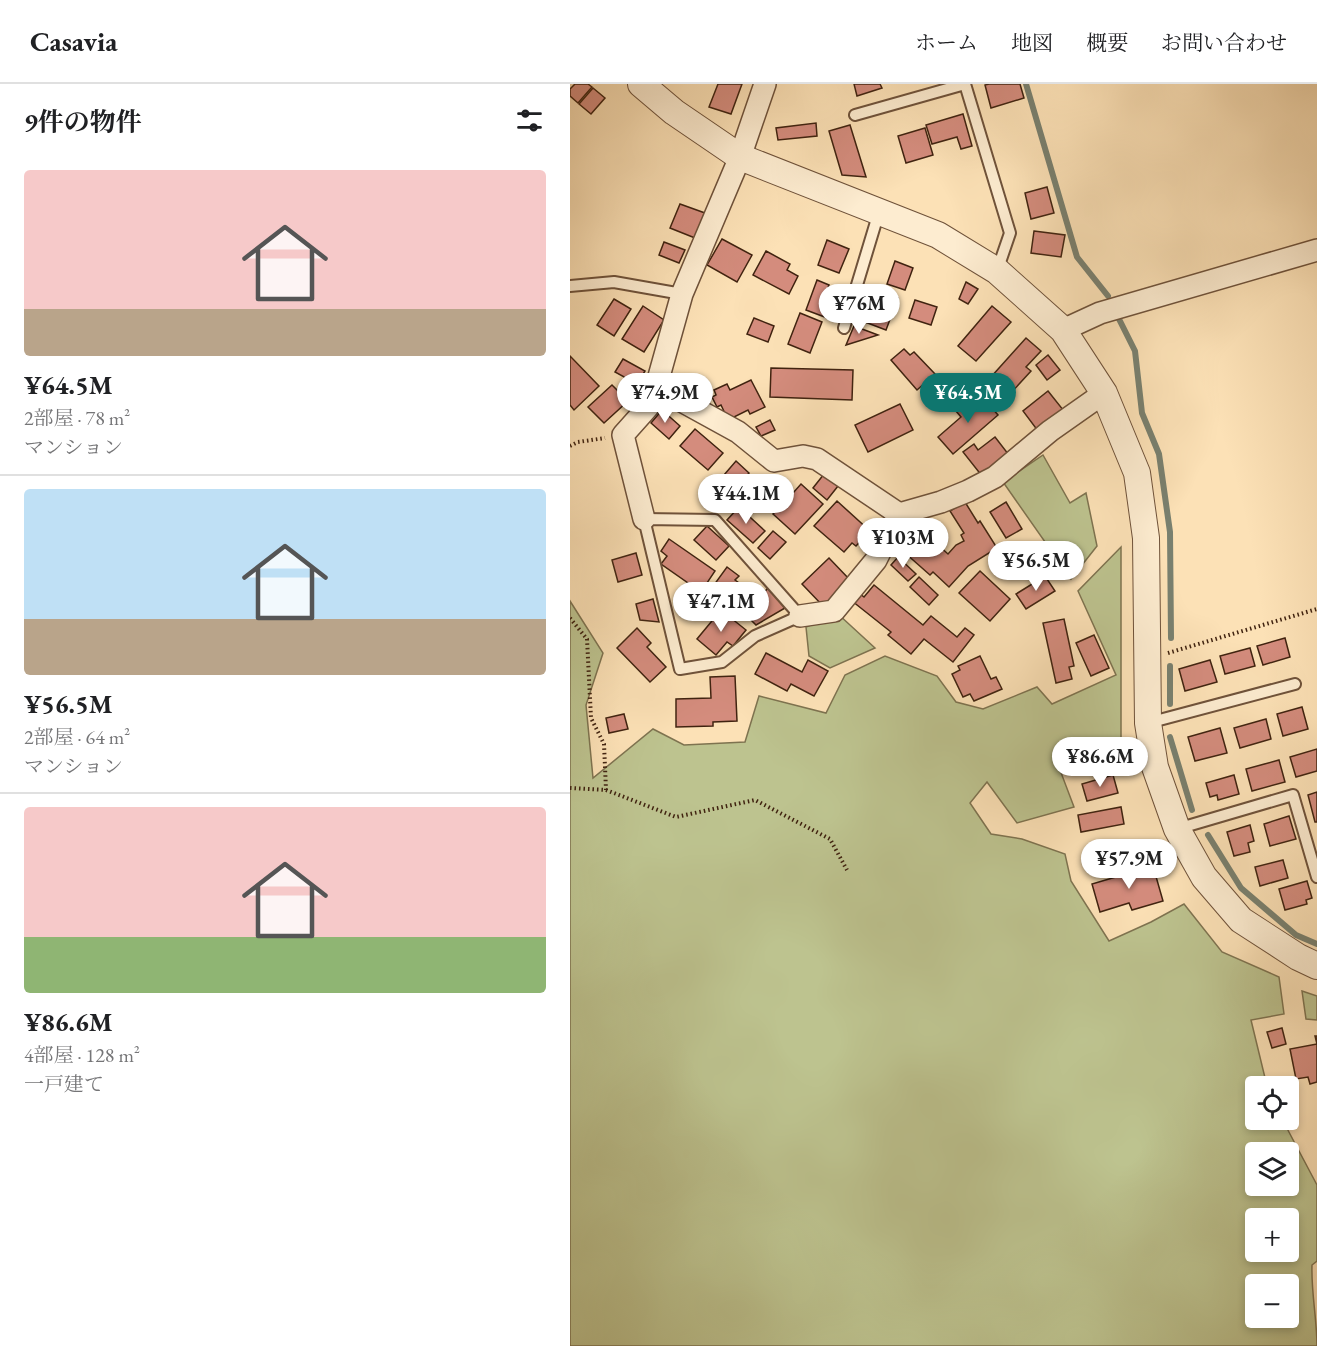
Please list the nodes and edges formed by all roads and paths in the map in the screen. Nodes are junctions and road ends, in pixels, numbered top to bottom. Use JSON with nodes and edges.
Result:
{"nodes":[{"id":1,"x":641,"y":84,"type":"edge"},
{"id":2,"x":765,"y":84,"type":"edge"},
{"id":3,"x":965,"y":84,"type":"edge"},
{"id":4,"x":855,"y":115,"type":"dead end"},
{"id":5,"x":740,"y":157,"type":"junction"},
{"id":6,"x":879,"y":212,"type":"junction"},
{"id":7,"x":1317,"y":250,"type":"edge"},
{"id":8,"x":997,"y":271,"type":"junction"},
{"id":9,"x":570,"y":286,"type":"edge"},
{"id":10,"x":682,"y":294,"type":"junction"},
{"id":11,"x":844,"y":328,"type":"dead end"},
{"id":12,"x":1063,"y":330,"type":"junction"},
{"id":13,"x":658,"y":380,"type":"junction"},
{"id":14,"x":1104,"y":393,"type":"junction"},
{"id":15,"x":623,"y":435,"type":"junction"},
{"id":16,"x":570,"y":446,"type":"edge"},
{"id":17,"x":899,"y":514,"type":"junction"},
{"id":18,"x":644,"y":519,"type":"junction"},
{"id":19,"x":1317,"y":609,"type":"edge"},
{"id":20,"x":800,"y":616,"type":"junction"},
{"id":21,"x":570,"y":618,"type":"edge"},
{"id":22,"x":1146,"y":655,"type":"junction"},
{"id":23,"x":1295,"y":684,"type":"dead end"},
{"id":24,"x":1148,"y":723,"type":"junction"},
{"id":25,"x":570,"y":788,"type":"edge"},
{"id":26,"x":606,"y":790,"type":"junction"},
{"id":27,"x":1177,"y":829,"type":"junction"},
{"id":28,"x":847,"y":870,"type":"dead end"},
{"id":29,"x":1317,"y":877,"type":"edge"},
{"id":30,"x":1317,"y":966,"type":"edge"}],
"edges":[{"from":1,"to":5,"type":"street"},
{"from":2,"to":5,"type":"street"},
{"from":3,"to":4,"type":"lane"},
{"from":3,"to":8,"type":"lane"},
{"from":5,"to":6,"type":"street"},
{"from":5,"to":10,"type":"street"},
{"from":6,"to":8,"type":"street"},
{"from":6,"to":11,"type":"lane"},
{"from":7,"to":12,"type":"street"},
{"from":8,"to":12,"type":"street"},
{"from":9,"to":10,"type":"lane"},
{"from":10,"to":13,"type":"street"},
{"from":12,"to":14,"type":"street"},
{"from":13,"to":15,"type":"street"},
{"from":13,"to":17,"type":"street"},
{"from":14,"to":17,"type":"street"},
{"from":14,"to":22,"type":"street"},
{"from":15,"to":16,"type":"path"},
{"from":15,"to":18,"type":"street"},
{"from":17,"to":20,"type":"street"},
{"from":18,"to":20,"type":"lane"},
{"from":18,"to":20,"type":"lane"},
{"from":19,"to":22,"type":"path"},
{"from":21,"to":26,"type":"path"},
{"from":22,"to":24,"type":"street"},
{"from":23,"to":24,"type":"lane"},
{"from":24,"to":27,"type":"street"},
{"from":25,"to":26,"type":"path"},
{"from":26,"to":28,"type":"path"},
{"from":27,"to":29,"type":"lane"},
{"from":27,"to":30,"type":"street"}]}
